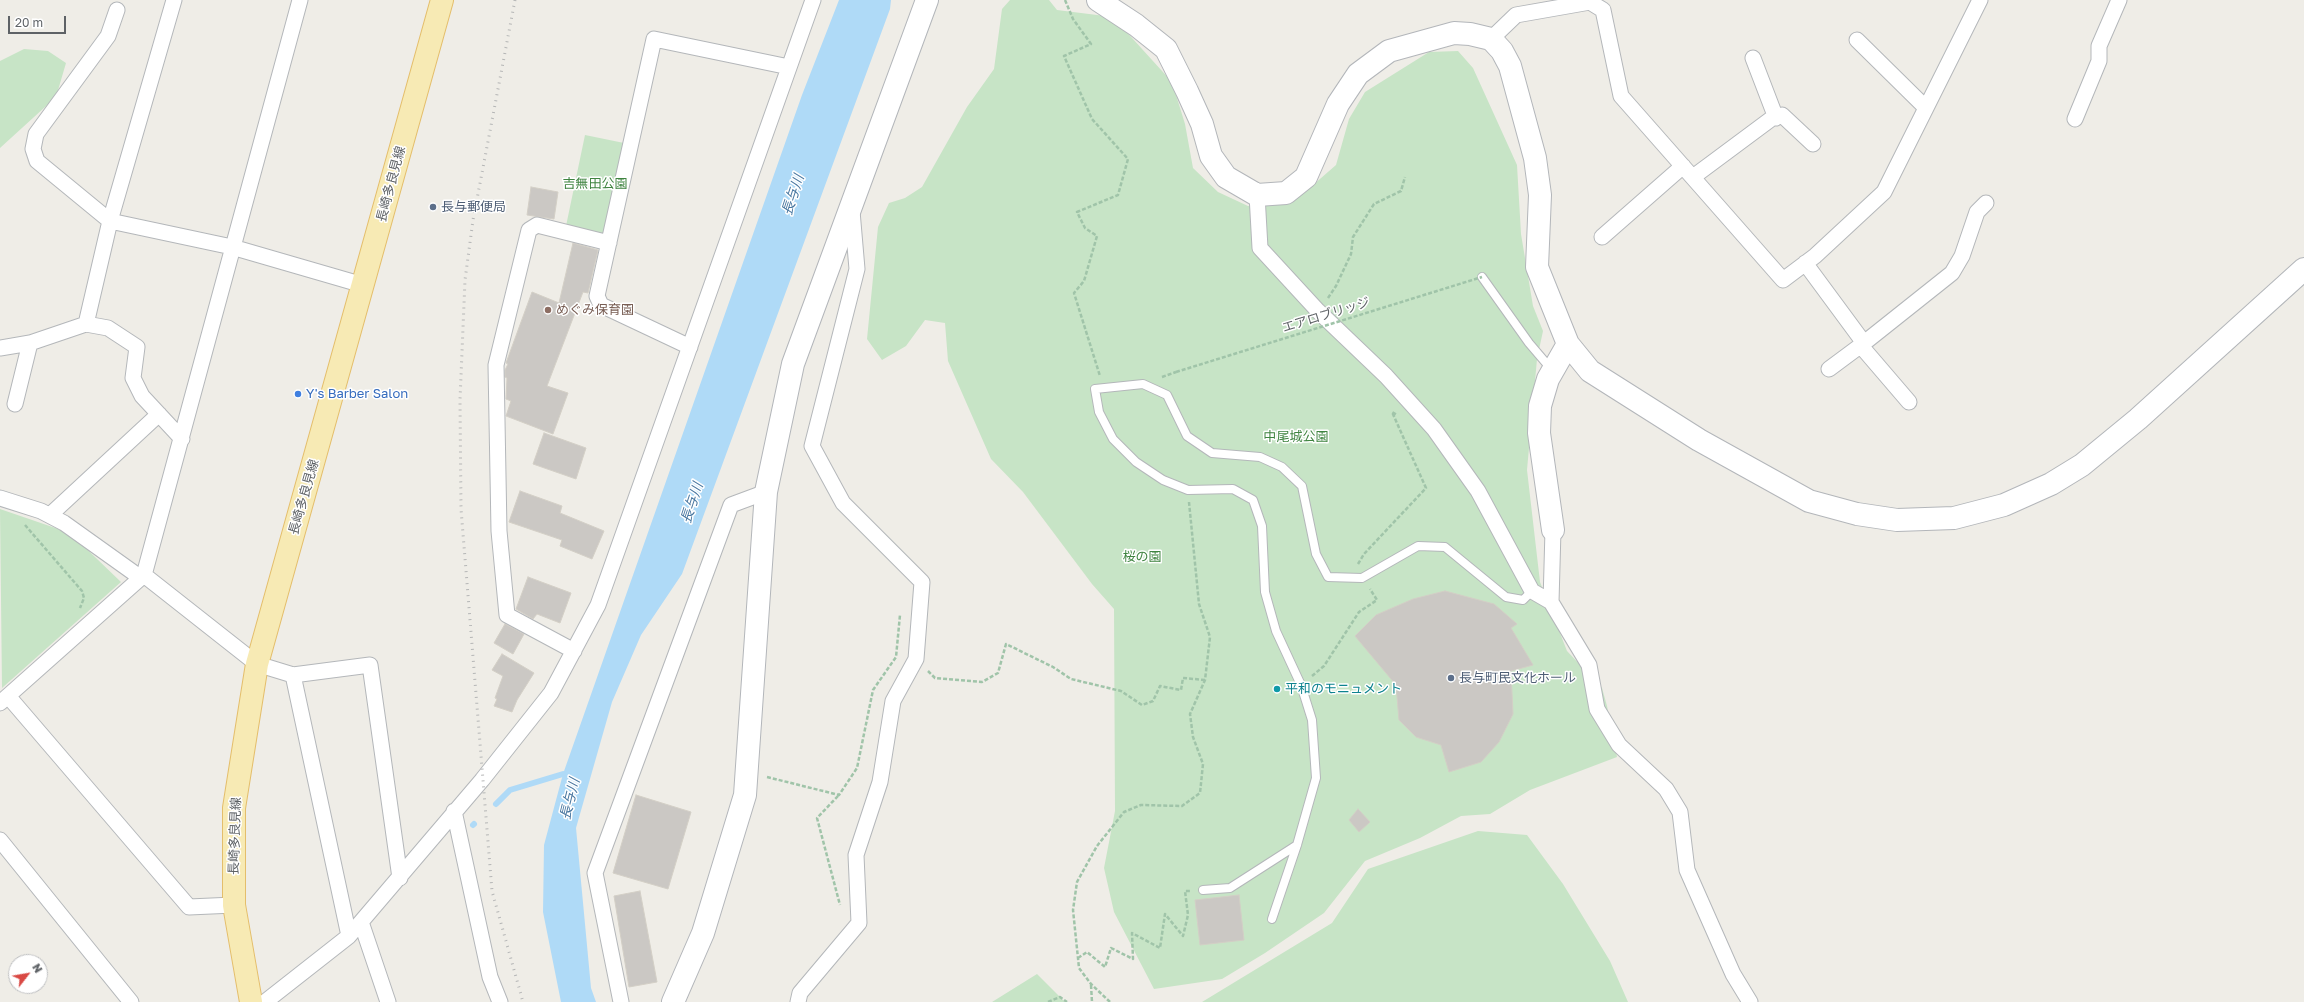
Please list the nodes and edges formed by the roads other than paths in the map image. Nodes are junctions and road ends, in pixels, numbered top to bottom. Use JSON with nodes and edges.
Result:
{"nodes":[{"id":1,"x":174,"y":0,"type":"edge"},
{"id":2,"x":300,"y":0,"type":"edge"},
{"id":3,"x":442,"y":0,"type":"edge"},
{"id":4,"x":812,"y":0,"type":"edge"},
{"id":5,"x":927,"y":0,"type":"edge"},
{"id":6,"x":1098,"y":0,"type":"edge"},
{"id":7,"x":1980,"y":0,"type":"edge"},
{"id":8,"x":2119,"y":0,"type":"edge"},
{"id":9,"x":117,"y":10,"type":"dead end"},
{"id":10,"x":1491,"y":39,"type":"junction"},
{"id":11,"x":1857,"y":40,"type":"dead end"},
{"id":12,"x":1753,"y":58,"type":"dead end"},
{"id":13,"x":789,"y":67,"type":"junction"},
{"id":14,"x":1925,"y":107,"type":"junction"},
{"id":15,"x":1776,"y":118,"type":"junction"},
{"id":16,"x":2075,"y":119,"type":"dead end"},
{"id":17,"x":1813,"y":144,"type":"dead end"},
{"id":18,"x":1683,"y":166,"type":"junction"},
{"id":19,"x":1693,"y":177,"type":"junction"},
{"id":20,"x":1257,"y":195,"type":"junction"},
{"id":21,"x":1986,"y":203,"type":"dead end"},
{"id":22,"x":852,"y":206,"type":"junction"},
{"id":23,"x":110,"y":221,"type":"junction"},
{"id":24,"x":1602,"y":237,"type":"dead end"},
{"id":25,"x":609,"y":243,"type":"junction"},
{"id":26,"x":232,"y":247,"type":"junction"},
{"id":27,"x":1805,"y":263,"type":"junction"},
{"id":28,"x":2304,"y":269,"type":"edge"},
{"id":29,"x":1482,"y":277,"type":"road end"},
{"id":30,"x":363,"y":285,"type":"junction"},
{"id":31,"x":86,"y":324,"type":"junction"},
{"id":32,"x":30,"y":343,"type":"junction"},
{"id":33,"x":1568,"y":344,"type":"junction"},
{"id":34,"x":1862,"y":345,"type":"junction"},
{"id":35,"x":690,"y":347,"type":"junction"},
{"id":36,"x":0,"y":348,"type":"edge"},
{"id":37,"x":1829,"y":369,"type":"dead end"},
{"id":38,"x":1552,"y":371,"type":"junction"},
{"id":39,"x":1909,"y":402,"type":"dead end"},
{"id":40,"x":15,"y":404,"type":"dead end"},
{"id":41,"x":159,"y":414,"type":"junction"},
{"id":42,"x":182,"y":439,"type":"junction"},
{"id":43,"x":766,"y":492,"type":"junction"},
{"id":44,"x":0,"y":498,"type":"edge"},
{"id":45,"x":50,"y":515,"type":"junction"},
{"id":46,"x":1553,"y":530,"type":"joint"},
{"id":47,"x":143,"y":577,"type":"junction"},
{"id":48,"x":1532,"y":591,"type":"junction"},
{"id":49,"x":1551,"y":602,"type":"junction"},
{"id":50,"x":574,"y":651,"type":"junction"},
{"id":51,"x":257,"y":664,"type":"junction"},
{"id":52,"x":293,"y":675,"type":"junction"},
{"id":53,"x":4,"y":700,"type":"edge"},
{"id":54,"x":454,"y":811,"type":"junction"},
{"id":55,"x":0,"y":840,"type":"edge"},
{"id":56,"x":1297,"y":845,"type":"junction"},
{"id":57,"x":400,"y":878,"type":"junction"},
{"id":58,"x":1203,"y":890,"type":"road end"},
{"id":59,"x":234,"y":904,"type":"junction"},
{"id":60,"x":1272,"y":919,"type":"dead end"},
{"id":61,"x":361,"y":922,"type":"junction"},
{"id":62,"x":349,"y":936,"type":"junction"},
{"id":63,"x":131,"y":1002,"type":"edge"},
{"id":64,"x":251,"y":1002,"type":"edge"},
{"id":65,"x":265,"y":1002,"type":"edge"},
{"id":66,"x":388,"y":1002,"type":"edge"},
{"id":67,"x":500,"y":1002,"type":"edge"},
{"id":68,"x":621,"y":1002,"type":"edge"},
{"id":69,"x":673,"y":1002,"type":"edge"},
{"id":70,"x":798,"y":1002,"type":"edge"},
{"id":71,"x":1750,"y":1002,"type":"edge"}],
"edges":[{"from":1,"to":23,"type":"street"},
{"from":2,"to":26,"type":"street"},
{"from":3,"to":30,"type":"main road","name":"長崎多良見線"},
{"from":4,"to":13,"type":"street"},
{"from":5,"to":22,"type":"street"},
{"from":6,"to":20,"type":"street"},
{"from":7,"to":14,"type":"street"},
{"from":8,"to":16,"type":"street"},
{"from":9,"to":23,"type":"street"},
{"from":10,"to":18,"type":"street"},
{"from":10,"to":20,"type":"street"},
{"from":10,"to":33,"type":"street"},
{"from":11,"to":14,"type":"street"},
{"from":12,"to":15,"type":"street"},
{"from":13,"to":25,"type":"street"},
{"from":13,"to":35,"type":"street"},
{"from":14,"to":27,"type":"street"},
{"from":15,"to":17,"type":"street"},
{"from":15,"to":19,"type":"street"},
{"from":18,"to":19,"type":"street"},
{"from":18,"to":24,"type":"street"},
{"from":19,"to":27,"type":"street"},
{"from":20,"to":48,"type":"street"},
{"from":21,"to":34,"type":"street"},
{"from":22,"to":43,"type":"street"},
{"from":22,"to":70,"type":"street"},
{"from":23,"to":26,"type":"street"},
{"from":23,"to":31,"type":"street"},
{"from":25,"to":35,"type":"street"},
{"from":25,"to":50,"type":"street"},
{"from":26,"to":30,"type":"street"},
{"from":26,"to":42,"type":"street"},
{"from":27,"to":34,"type":"street"},
{"from":28,"to":33,"type":"street"},
{"from":29,"to":38,"type":"lane"},
{"from":30,"to":51,"type":"main road","name":"長崎多良見線"},
{"from":31,"to":32,"type":"street"},
{"from":31,"to":41,"type":"street"},
{"from":32,"to":36,"type":"street"},
{"from":32,"to":40,"type":"street"},
{"from":33,"to":38,"type":"street"},
{"from":34,"to":37,"type":"street"},
{"from":34,"to":39,"type":"street"},
{"from":35,"to":50,"type":"street"},
{"from":38,"to":46,"type":"street"},
{"from":41,"to":42,"type":"street"},
{"from":41,"to":45,"type":"street"},
{"from":42,"to":47,"type":"street"},
{"from":43,"to":68,"type":"street"},
{"from":43,"to":69,"type":"street"},
{"from":44,"to":45,"type":"street"},
{"from":45,"to":47,"type":"street"},
{"from":46,"to":49,"type":"street"},
{"from":47,"to":51,"type":"street"},
{"from":47,"to":53,"type":"street"},
{"from":48,"to":49,"type":"street"},
{"from":48,"to":56,"type":"lane"},
{"from":49,"to":71,"type":"street"},
{"from":50,"to":54,"type":"street"},
{"from":51,"to":52,"type":"street"},
{"from":51,"to":59,"type":"main road","name":"長崎多良見線"},
{"from":52,"to":57,"type":"street"},
{"from":52,"to":62,"type":"street"},
{"from":53,"to":59,"type":"street"},
{"from":54,"to":57,"type":"street"},
{"from":54,"to":67,"type":"street"},
{"from":55,"to":63,"type":"street"},
{"from":56,"to":58,"type":"lane"},
{"from":56,"to":60,"type":"lane"},
{"from":57,"to":61,"type":"street"},
{"from":59,"to":64,"type":"main road","name":"長崎多良見線"},
{"from":61,"to":62,"type":"street"},
{"from":61,"to":66,"type":"street"},
{"from":62,"to":65,"type":"street"}]}
